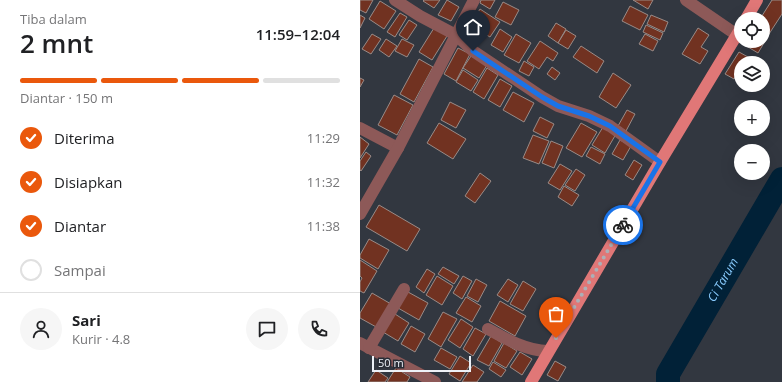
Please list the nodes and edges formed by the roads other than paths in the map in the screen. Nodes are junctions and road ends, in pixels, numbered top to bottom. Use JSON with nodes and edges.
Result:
{"nodes":[{"id":1,"x":395,"y":0,"type":"edge"},
{"id":2,"x":474,"y":0,"type":"edge"},
{"id":3,"x":686,"y":0,"type":"edge"},
{"id":4,"x":757,"y":0,"type":"edge"},
{"id":5,"x":750,"y":12,"type":"edge"},
{"id":6,"x":734,"y":29,"type":"edge"},
{"id":7,"x":456,"y":35,"type":"junction"},
{"id":8,"x":734,"y":40,"type":"edge"},
{"id":9,"x":360,"y":128,"type":"edge"},
{"id":10,"x":398,"y":148,"type":"junction"},
{"id":11,"x":660,"y":162,"type":"junction"},
{"id":12,"x":360,"y":214,"type":"edge"},
{"id":13,"x":404,"y":289,"type":"dead end"},
{"id":14,"x":488,"y":329,"type":"dead end"},
{"id":15,"x":365,"y":345,"type":"edge"},
{"id":16,"x":548,"y":351,"type":"junction"},
{"id":17,"x":435,"y":382,"type":"edge"},
{"id":18,"x":531,"y":382,"type":"edge"}],
"edges":[{"from":1,"to":7,"type":"street"},
{"from":2,"to":7,"type":"street"},
{"from":3,"to":6,"type":"street"},
{"from":4,"to":5,"type":"main road"},
{"from":7,"to":10,"type":"street"},
{"from":7,"to":11,"type":"street"},
{"from":8,"to":11,"type":"main road"},
{"from":9,"to":10,"type":"street"},
{"from":10,"to":12,"type":"street"},
{"from":11,"to":16,"type":"main road"},
{"from":13,"to":15,"type":"street"},
{"from":14,"to":16,"type":"street"},
{"from":15,"to":17,"type":"street"},
{"from":16,"to":18,"type":"main road"}]}
